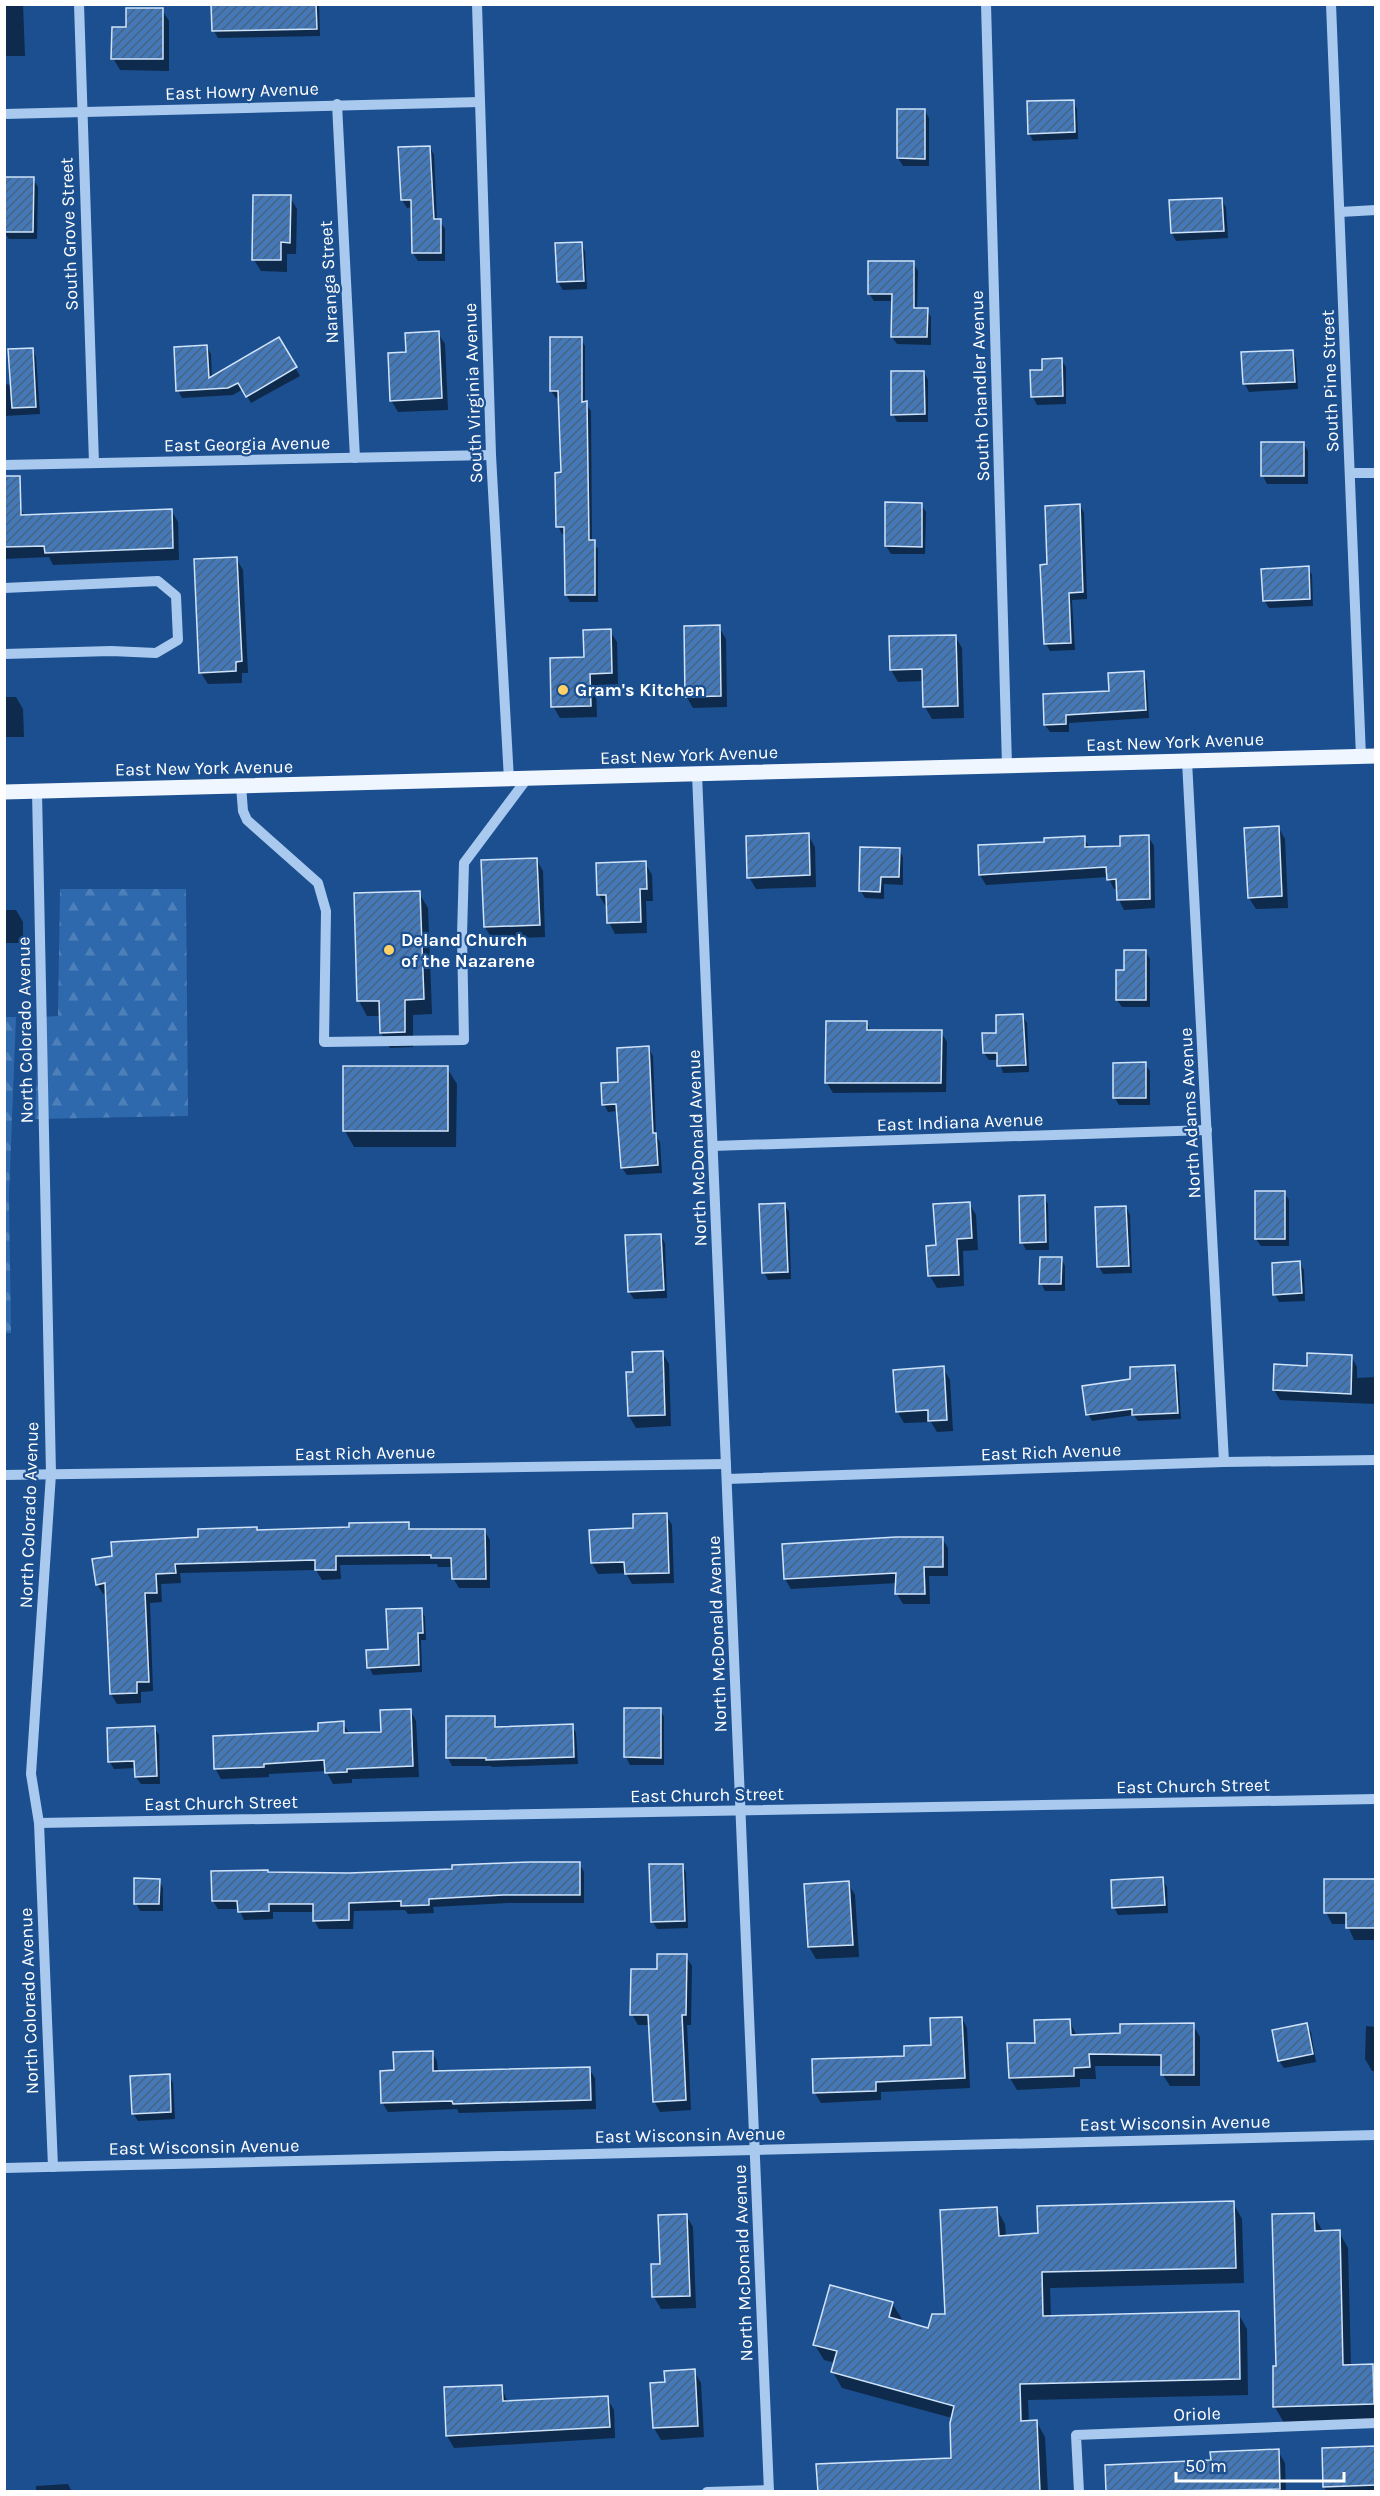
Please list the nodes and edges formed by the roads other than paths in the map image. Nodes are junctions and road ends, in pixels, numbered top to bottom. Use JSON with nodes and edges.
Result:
{"nodes":[{"id":1,"x":79,"y":4,"type":"edge"},
{"id":2,"x":477,"y":4,"type":"edge"},
{"id":3,"x":986,"y":4,"type":"edge"},
{"id":4,"x":1331,"y":4,"type":"edge"},
{"id":5,"x":480,"y":102,"type":"junction"},
{"id":6,"x":337,"y":104,"type":"junction"},
{"id":7,"x":81,"y":112,"type":"junction"},
{"id":8,"x":4,"y":114,"type":"edge"},
{"id":9,"x":1376,"y":210,"type":"edge"},
{"id":10,"x":1340,"y":212,"type":"junction"},
{"id":11,"x":491,"y":455,"type":"junction"},
{"id":12,"x":355,"y":458,"type":"junction"},
{"id":13,"x":94,"y":463,"type":"junction"},
{"id":14,"x":4,"y":465,"type":"edge"},
{"id":15,"x":1350,"y":473,"type":"junction"},
{"id":16,"x":1376,"y":473,"type":"edge"},
{"id":17,"x":4,"y":588,"type":"edge"},
{"id":18,"x":4,"y":654,"type":"edge"},
{"id":19,"x":1368,"y":756,"type":"edge"},
{"id":20,"x":1187,"y":761,"type":"junction"},
{"id":21,"x":1006,"y":766,"type":"junction"},
{"id":22,"x":697,"y":774,"type":"junction"},
{"id":23,"x":509,"y":780,"type":"junction"},
{"id":24,"x":526,"y":780,"type":"junction"},
{"id":25,"x":241,"y":786,"type":"junction"},
{"id":26,"x":37,"y":791,"type":"junction"},
{"id":27,"x":4,"y":792,"type":"edge"},
{"id":28,"x":1207,"y":1130,"type":"junction"},
{"id":29,"x":713,"y":1146,"type":"junction"},
{"id":30,"x":1376,"y":1460,"type":"edge"},
{"id":31,"x":1224,"y":1462,"type":"junction"},
{"id":32,"x":726,"y":1464,"type":"junction"},
{"id":33,"x":51,"y":1474,"type":"junction"},
{"id":34,"x":4,"y":1475,"type":"edge"},
{"id":35,"x":727,"y":1479,"type":"junction"},
{"id":36,"x":1376,"y":1799,"type":"edge"},
{"id":37,"x":740,"y":1810,"type":"junction"},
{"id":38,"x":39,"y":1823,"type":"junction"},
{"id":39,"x":1376,"y":2135,"type":"edge"},
{"id":40,"x":755,"y":2150,"type":"junction"},
{"id":41,"x":52,"y":2167,"type":"junction"},
{"id":42,"x":4,"y":2168,"type":"edge"},
{"id":43,"x":1376,"y":2423,"type":"edge"},
{"id":44,"x":769,"y":2491,"type":"edge"},
{"id":45,"x":707,"y":2492,"type":"edge"},
{"id":46,"x":1079,"y":2492,"type":"edge"}],
"edges":[{"from":1,"to":7,"type":"street","name":"South Grove Street"},
{"from":2,"to":5,"type":"street","name":"South Virginia Avenue"},
{"from":3,"to":21,"type":"street","name":"South Chandler Avenue"},
{"from":4,"to":10,"type":"street","name":"South Pine Street"},
{"from":5,"to":6,"type":"street","name":"East Howry Avenue"},
{"from":5,"to":11,"type":"street","name":"South Virginia Avenue"},
{"from":6,"to":7,"type":"street","name":"East Howry Avenue"},
{"from":6,"to":12,"type":"street","name":"Naranga Street"},
{"from":7,"to":8,"type":"street","name":"East Howry Avenue"},
{"from":7,"to":13,"type":"street","name":"South Grove Street"},
{"from":9,"to":10,"type":"street"},
{"from":10,"to":15,"type":"street","name":"South Pine Street"},
{"from":11,"to":12,"type":"street","name":"East Georgia Avenue"},
{"from":11,"to":23,"type":"street","name":"South Virginia Avenue"},
{"from":12,"to":13,"type":"street","name":"East Georgia Avenue"},
{"from":13,"to":14,"type":"street","name":"East Georgia Avenue"},
{"from":15,"to":16,"type":"street"},
{"from":15,"to":19,"type":"street","name":"South Pine Street"},
{"from":17,"to":18,"type":"street"},
{"from":19,"to":20,"type":"main road","name":"East New York Avenue"},
{"from":20,"to":21,"type":"main road","name":"East New York Avenue"},
{"from":20,"to":28,"type":"street","name":"North Adams Avenue"},
{"from":21,"to":22,"type":"main road","name":"East New York Avenue"},
{"from":22,"to":24,"type":"main road","name":"East New York Avenue"},
{"from":22,"to":29,"type":"street","name":"North McDonald Avenue"},
{"from":23,"to":24,"type":"main road","name":"East New York Avenue"},
{"from":23,"to":25,"type":"main road","name":"East New York Avenue"},
{"from":24,"to":25,"type":"street"},
{"from":25,"to":26,"type":"main road","name":"East New York Avenue"},
{"from":26,"to":27,"type":"main road","name":"East New York Avenue"},
{"from":26,"to":33,"type":"street","name":"North Colorado Avenue"},
{"from":28,"to":29,"type":"street","name":"East Indiana Avenue"},
{"from":28,"to":31,"type":"street","name":"North Adams Avenue"},
{"from":29,"to":32,"type":"street","name":"North McDonald Avenue"},
{"from":30,"to":31,"type":"street","name":"East Rich Avenue"},
{"from":31,"to":35,"type":"street","name":"East Rich Avenue"},
{"from":32,"to":33,"type":"street","name":"East Rich Avenue"},
{"from":32,"to":35,"type":"street","name":"North McDonald Avenue"},
{"from":33,"to":34,"type":"street","name":"East Rich Avenue"},
{"from":33,"to":38,"type":"street","name":"North Colorado Avenue"},
{"from":35,"to":37,"type":"street","name":"North McDonald Avenue"},
{"from":36,"to":37,"type":"street","name":"East Church Street"},
{"from":37,"to":38,"type":"street","name":"East Church Street"},
{"from":37,"to":40,"type":"street","name":"North McDonald Avenue"},
{"from":38,"to":41,"type":"street","name":"North Colorado Avenue"},
{"from":39,"to":40,"type":"street","name":"East Wisconsin Avenue"},
{"from":40,"to":41,"type":"street","name":"East Wisconsin Avenue"},
{"from":40,"to":44,"type":"street","name":"North McDonald Avenue"},
{"from":41,"to":42,"type":"street","name":"East Wisconsin Avenue"},
{"from":43,"to":46,"type":"street","name":"Oriole"},
{"from":44,"to":45,"type":"street"}]}
